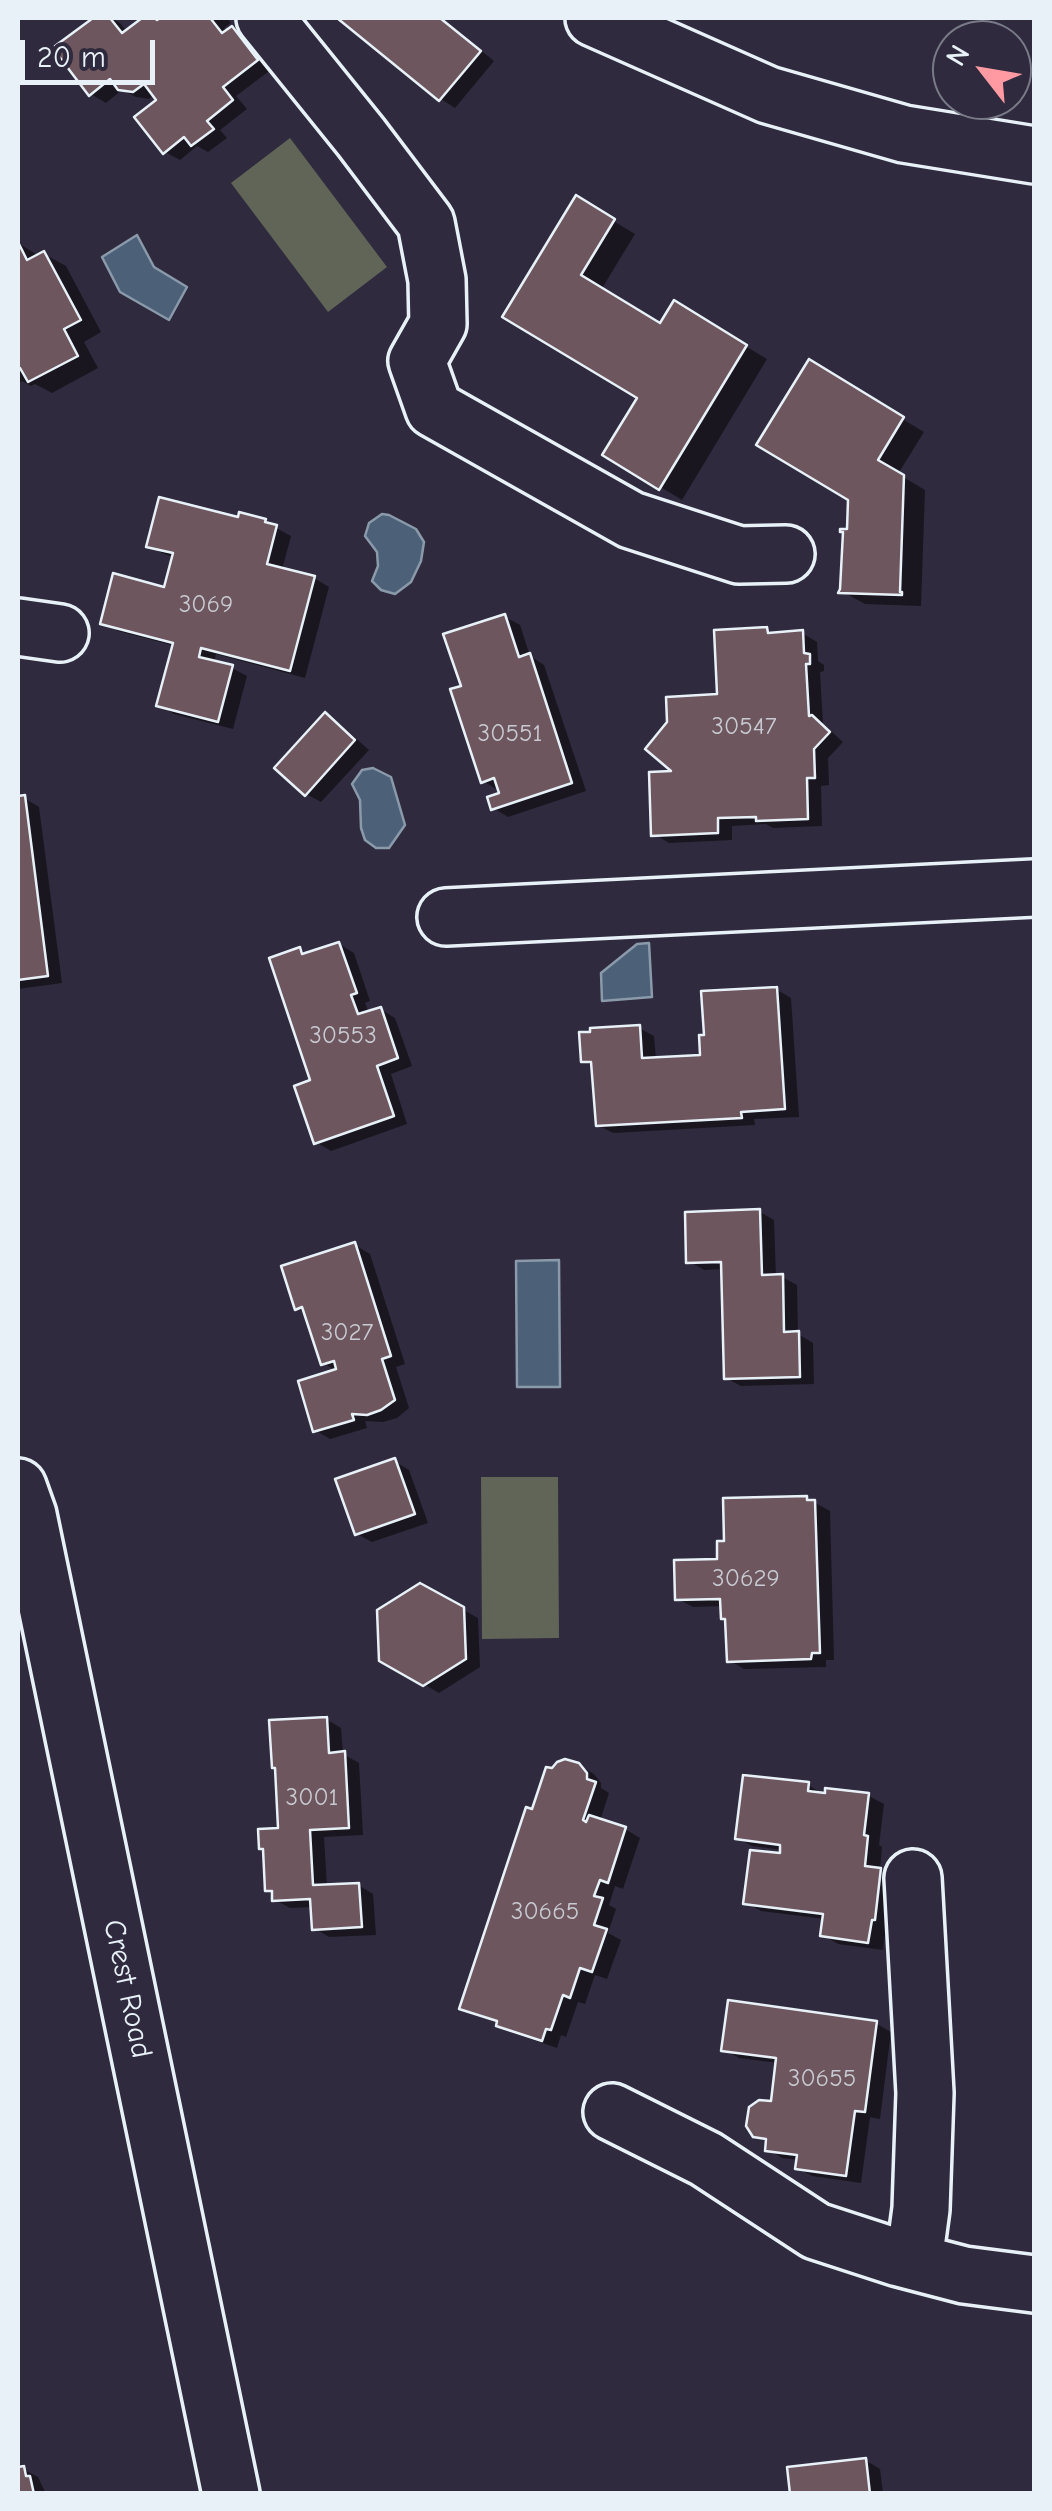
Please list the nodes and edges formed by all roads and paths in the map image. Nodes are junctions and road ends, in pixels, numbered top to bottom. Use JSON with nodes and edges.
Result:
{"nodes":[{"id":1,"x":265,"y":18,"type":"edge"},
{"id":2,"x":594,"y":18,"type":"edge"},
{"id":3,"x":1034,"y":155,"type":"edge"},
{"id":4,"x":786,"y":554,"type":"dead end"},
{"id":5,"x":1034,"y":888,"type":"edge"},
{"id":6,"x":446,"y":917,"type":"dead end"},
{"id":7,"x":18,"y":1486,"type":"edge"},
{"id":8,"x":913,"y":1878,"type":"dead end"},
{"id":9,"x":612,"y":2112,"type":"dead end"},
{"id":10,"x":914,"y":2261,"type":"junction"},
{"id":11,"x":1034,"y":2284,"type":"edge"},
{"id":12,"x":232,"y":2494,"type":"edge"}],
"edges":[{"from":1,"to":4,"type":"street"},
{"from":2,"to":3,"type":"street"},
{"from":5,"to":6,"type":"street"},
{"from":7,"to":12,"type":"street","name":"Crest Road"},
{"from":8,"to":10,"type":"street"},
{"from":9,"to":10,"type":"street"},
{"from":10,"to":11,"type":"street"}]}
